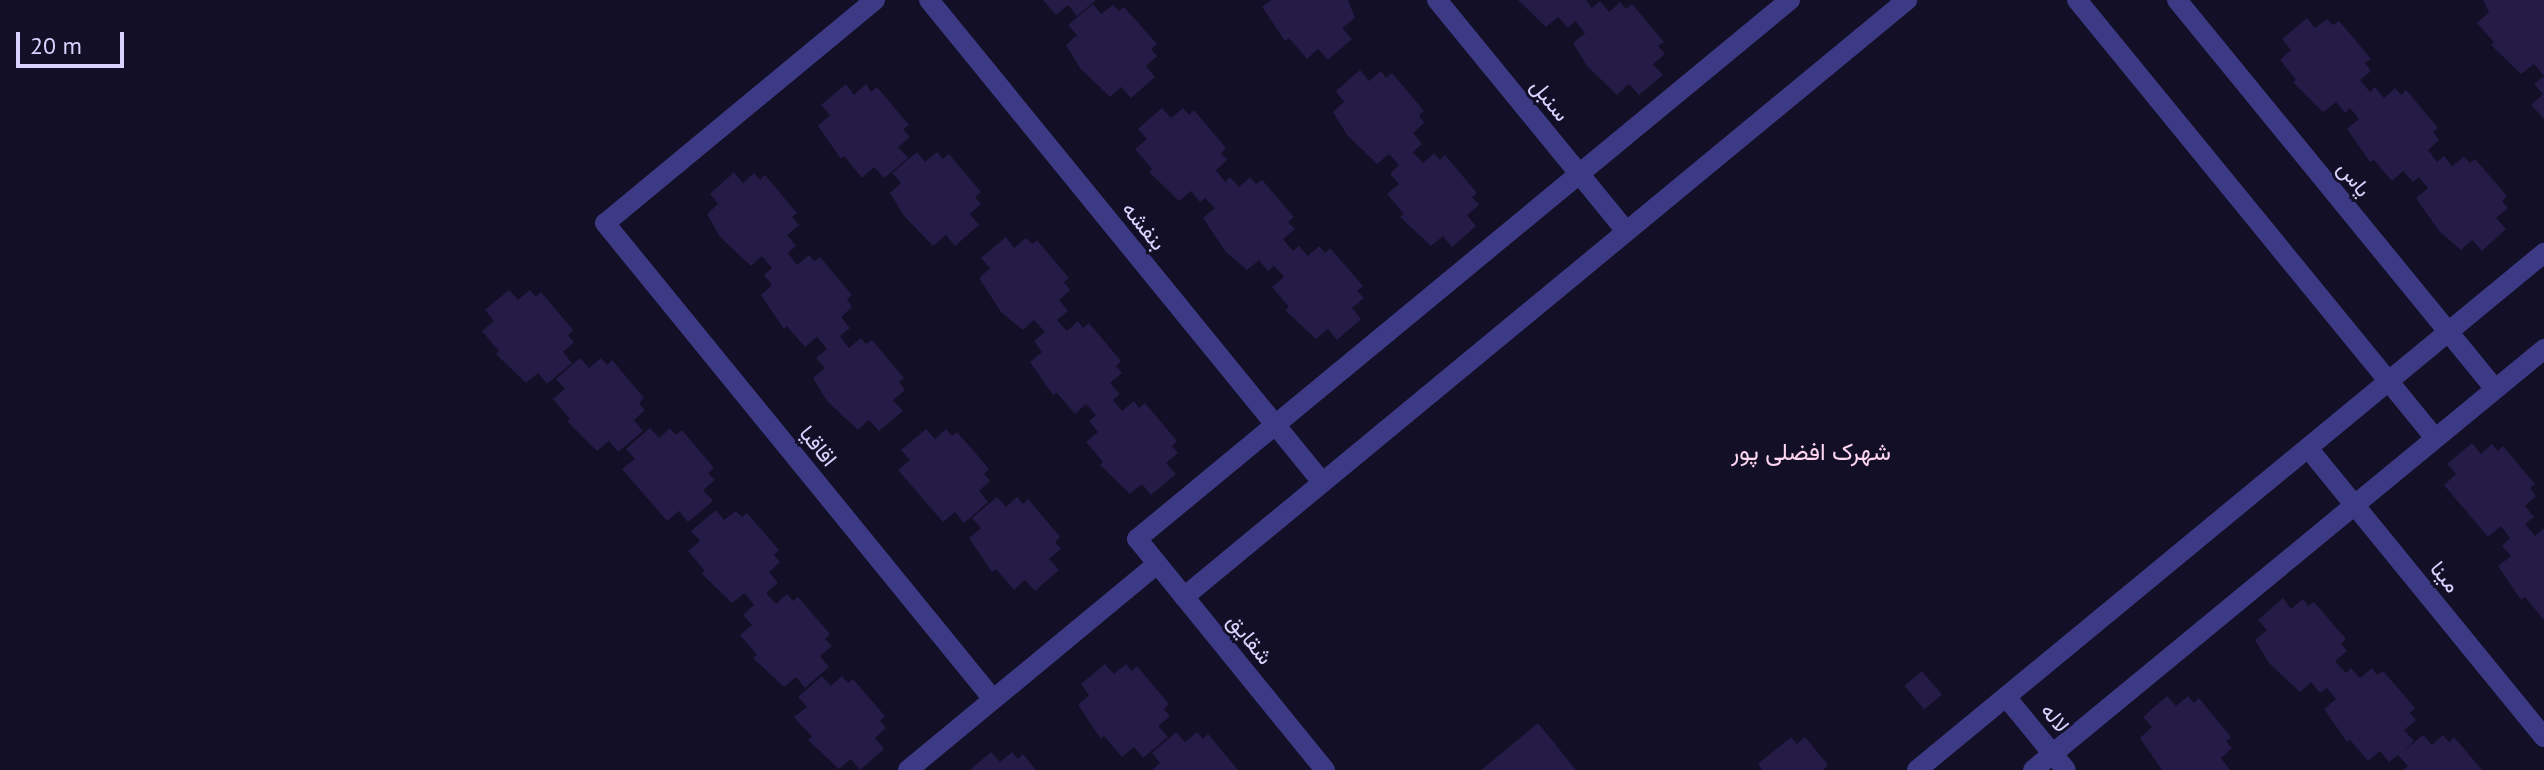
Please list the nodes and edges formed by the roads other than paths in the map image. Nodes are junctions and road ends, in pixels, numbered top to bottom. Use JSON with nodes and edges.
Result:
{"nodes":[{"id":1,"x":875,"y":0,"type":"edge"},
{"id":2,"x":929,"y":0,"type":"edge"},
{"id":3,"x":1437,"y":0,"type":"edge"},
{"id":4,"x":1790,"y":0,"type":"edge"},
{"id":5,"x":1907,"y":0,"type":"edge"},
{"id":6,"x":2077,"y":0,"type":"edge"},
{"id":7,"x":2177,"y":0,"type":"edge"},
{"id":8,"x":1579,"y":174,"type":"junction"},
{"id":9,"x":1626,"y":231,"type":"junction"},
{"id":10,"x":2544,"y":253,"type":"edge"},
{"id":11,"x":2448,"y":332,"type":"junction"},
{"id":12,"x":2544,"y":349,"type":"edge"},
{"id":13,"x":2389,"y":381,"type":"junction"},
{"id":14,"x":2495,"y":389,"type":"junction"},
{"id":15,"x":1275,"y":425,"type":"junction"},
{"id":16,"x":2435,"y":438,"type":"junction"},
{"id":17,"x":2308,"y":448,"type":"junction"},
{"id":18,"x":1322,"y":482,"type":"junction"},
{"id":19,"x":2355,"y":505,"type":"junction"},
{"id":20,"x":1157,"y":564,"type":"junction"},
{"id":21,"x":1184,"y":597,"type":"junction"},
{"id":22,"x":2006,"y":697,"type":"junction"},
{"id":23,"x":993,"y":699,"type":"junction"},
{"id":24,"x":2544,"y":737,"type":"edge"},
{"id":25,"x":2052,"y":754,"type":"junction"},
{"id":26,"x":908,"y":770,"type":"edge"},
{"id":27,"x":1325,"y":770,"type":"edge"},
{"id":28,"x":1917,"y":770,"type":"edge"},
{"id":29,"x":2033,"y":770,"type":"edge"},
{"id":30,"x":2066,"y":770,"type":"edge"}],
"edges":[{"from":1,"to":23,"type":"street","name":"اقاقیا"},
{"from":2,"to":15,"type":"street","name":"بنفشه"},
{"from":3,"to":8,"type":"street","name":"سنبل"},
{"from":4,"to":8,"type":"street"},
{"from":5,"to":9,"type":"street"},
{"from":6,"to":13,"type":"street"},
{"from":7,"to":11,"type":"street","name":"یاس"},
{"from":8,"to":9,"type":"street","name":"سنبل"},
{"from":8,"to":15,"type":"street"},
{"from":9,"to":18,"type":"street"},
{"from":10,"to":11,"type":"street"},
{"from":11,"to":13,"type":"street"},
{"from":11,"to":14,"type":"street","name":"یاس"},
{"from":12,"to":14,"type":"street"},
{"from":13,"to":16,"type":"street"},
{"from":13,"to":17,"type":"street"},
{"from":14,"to":16,"type":"street"},
{"from":15,"to":18,"type":"street","name":"بنفشه"},
{"from":15,"to":20,"type":"street","name":"شقایق"},
{"from":16,"to":19,"type":"street"},
{"from":17,"to":19,"type":"street","name":"مینا"},
{"from":17,"to":22,"type":"street"},
{"from":18,"to":21,"type":"street"},
{"from":19,"to":24,"type":"street","name":"مینا"},
{"from":19,"to":25,"type":"street"},
{"from":20,"to":21,"type":"street","name":"شقایق"},
{"from":20,"to":23,"type":"street"},
{"from":21,"to":27,"type":"street","name":"شقایق"},
{"from":22,"to":25,"type":"street","name":"لاله"},
{"from":22,"to":28,"type":"street"},
{"from":23,"to":26,"type":"street"},
{"from":25,"to":29,"type":"street"},
{"from":25,"to":30,"type":"street","name":"لاله"}]}
